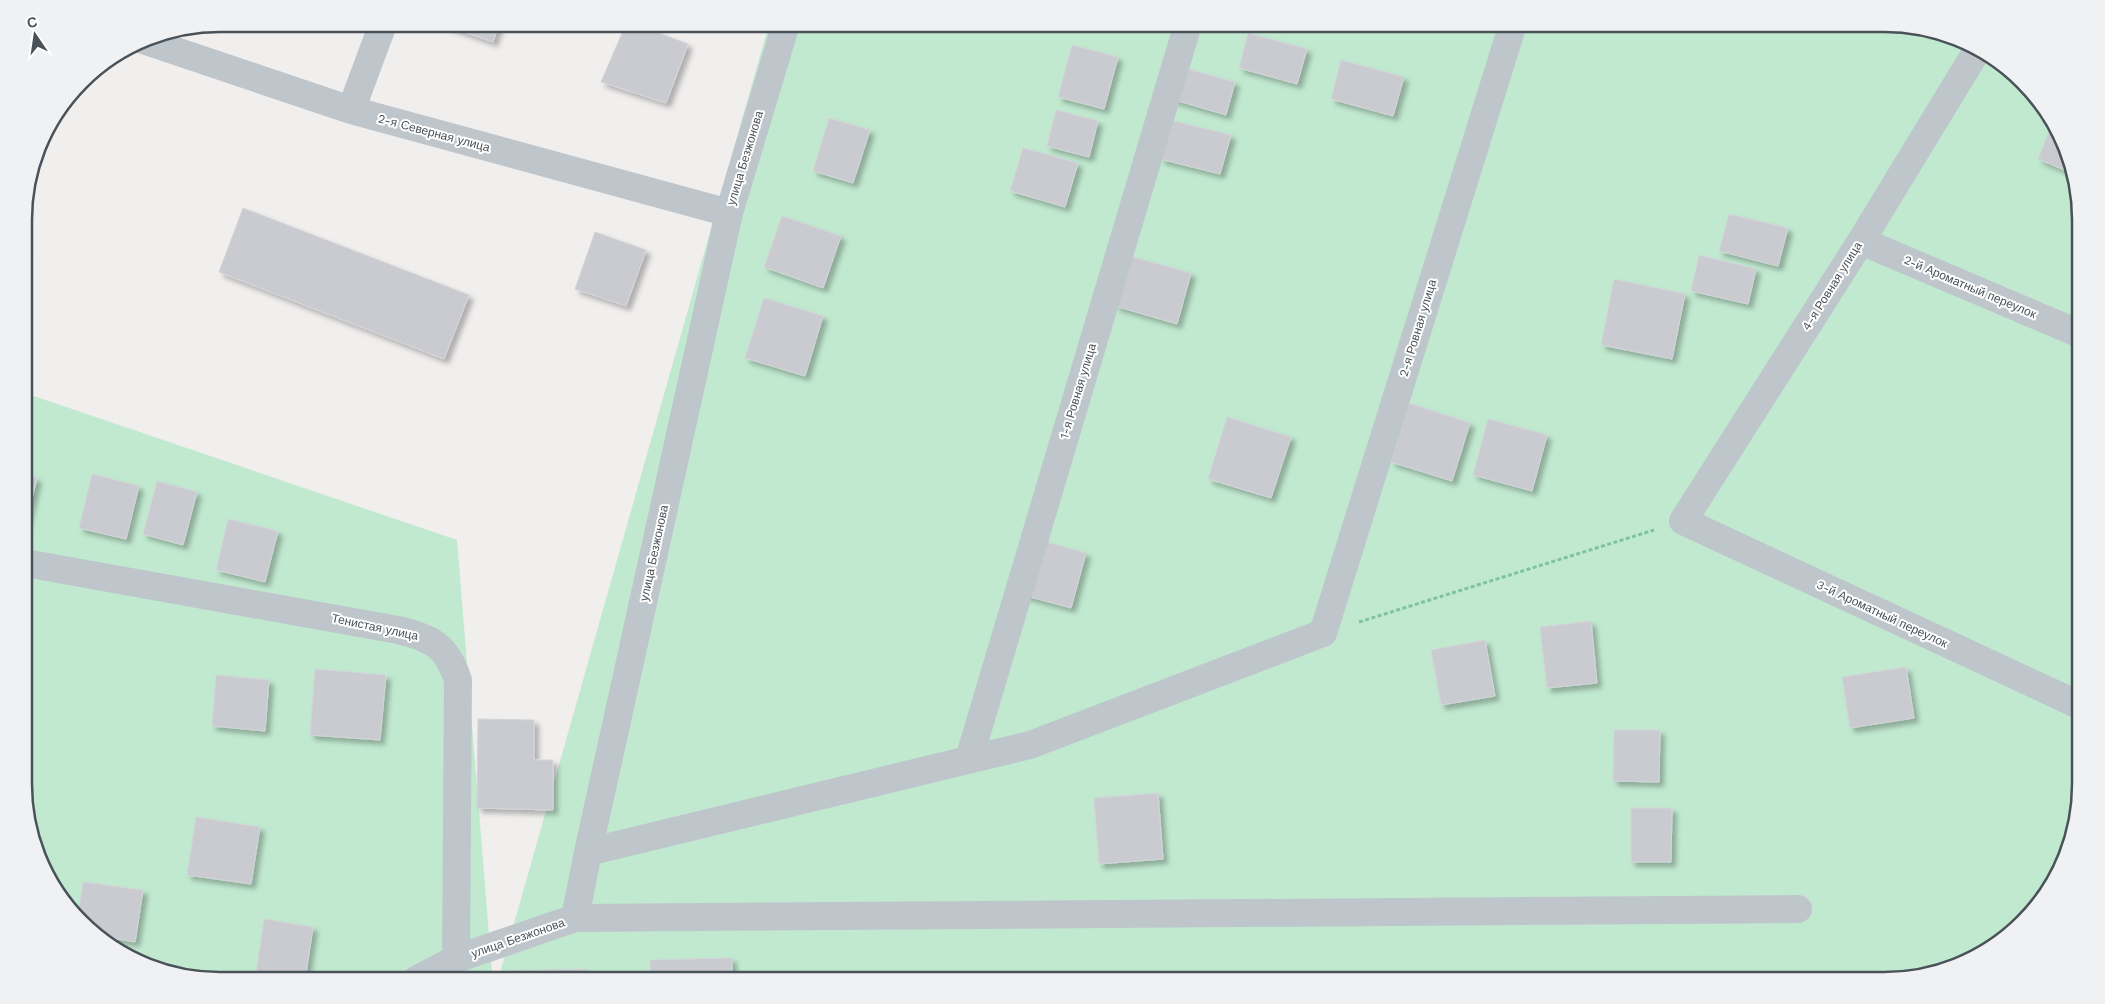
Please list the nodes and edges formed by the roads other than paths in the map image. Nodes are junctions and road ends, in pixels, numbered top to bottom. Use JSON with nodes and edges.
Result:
{"nodes":[{"id":1,"x":380,"y":32,"type":"edge"},
{"id":2,"x":784,"y":32,"type":"edge"},
{"id":3,"x":1186,"y":32,"type":"edge"},
{"id":4,"x":1510,"y":32,"type":"edge"},
{"id":5,"x":155,"y":44,"type":"edge"},
{"id":6,"x":1974,"y":55,"type":"edge"},
{"id":7,"x":351,"y":110,"type":"junction"},
{"id":8,"x":729,"y":214,"type":"junction"},
{"id":9,"x":1861,"y":240,"type":"junction"},
{"id":10,"x":2072,"y":331,"type":"edge"},
{"id":11,"x":1683,"y":521,"type":"joint"},
{"id":12,"x":32,"y":564,"type":"edge"},
{"id":13,"x":2072,"y":702,"type":"edge"},
{"id":14,"x":969,"y":759,"type":"junction"},
{"id":15,"x":588,"y":852,"type":"junction"},
{"id":16,"x":1798,"y":909,"type":"dead end"},
{"id":17,"x":575,"y":918,"type":"junction"},
{"id":18,"x":456,"y":959,"type":"junction"},
{"id":19,"x":431,"y":972,"type":"edge"}],
"edges":[{"from":1,"to":7,"type":"street"},
{"from":2,"to":8,"type":"street","name":"улица Безжонова"},
{"from":3,"to":14,"type":"street","name":"1-я Ровная улица"},
{"from":4,"to":14,"type":"street","name":"2-я Ровная улица"},
{"from":5,"to":7,"type":"street","name":"2-я Северная улица"},
{"from":6,"to":9,"type":"street","name":"4-я Ровная улица"},
{"from":7,"to":8,"type":"street","name":"2-я Северная улица"},
{"from":8,"to":15,"type":"street","name":"улица Безжонова"},
{"from":9,"to":10,"type":"street","name":"2-й Ароматный переулок"},
{"from":9,"to":11,"type":"street","name":"4-я Ровная улица"},
{"from":11,"to":13,"type":"street","name":"3-й Ароматный переулок"},
{"from":12,"to":18,"type":"street","name":"Тенистая улица"},
{"from":14,"to":15,"type":"street"},
{"from":15,"to":17,"type":"street","name":"улица Безжонова"},
{"from":16,"to":17,"type":"street"},
{"from":17,"to":18,"type":"street","name":"улица Безжонова"},
{"from":18,"to":19,"type":"street","name":"улица Безжонова"}]}
